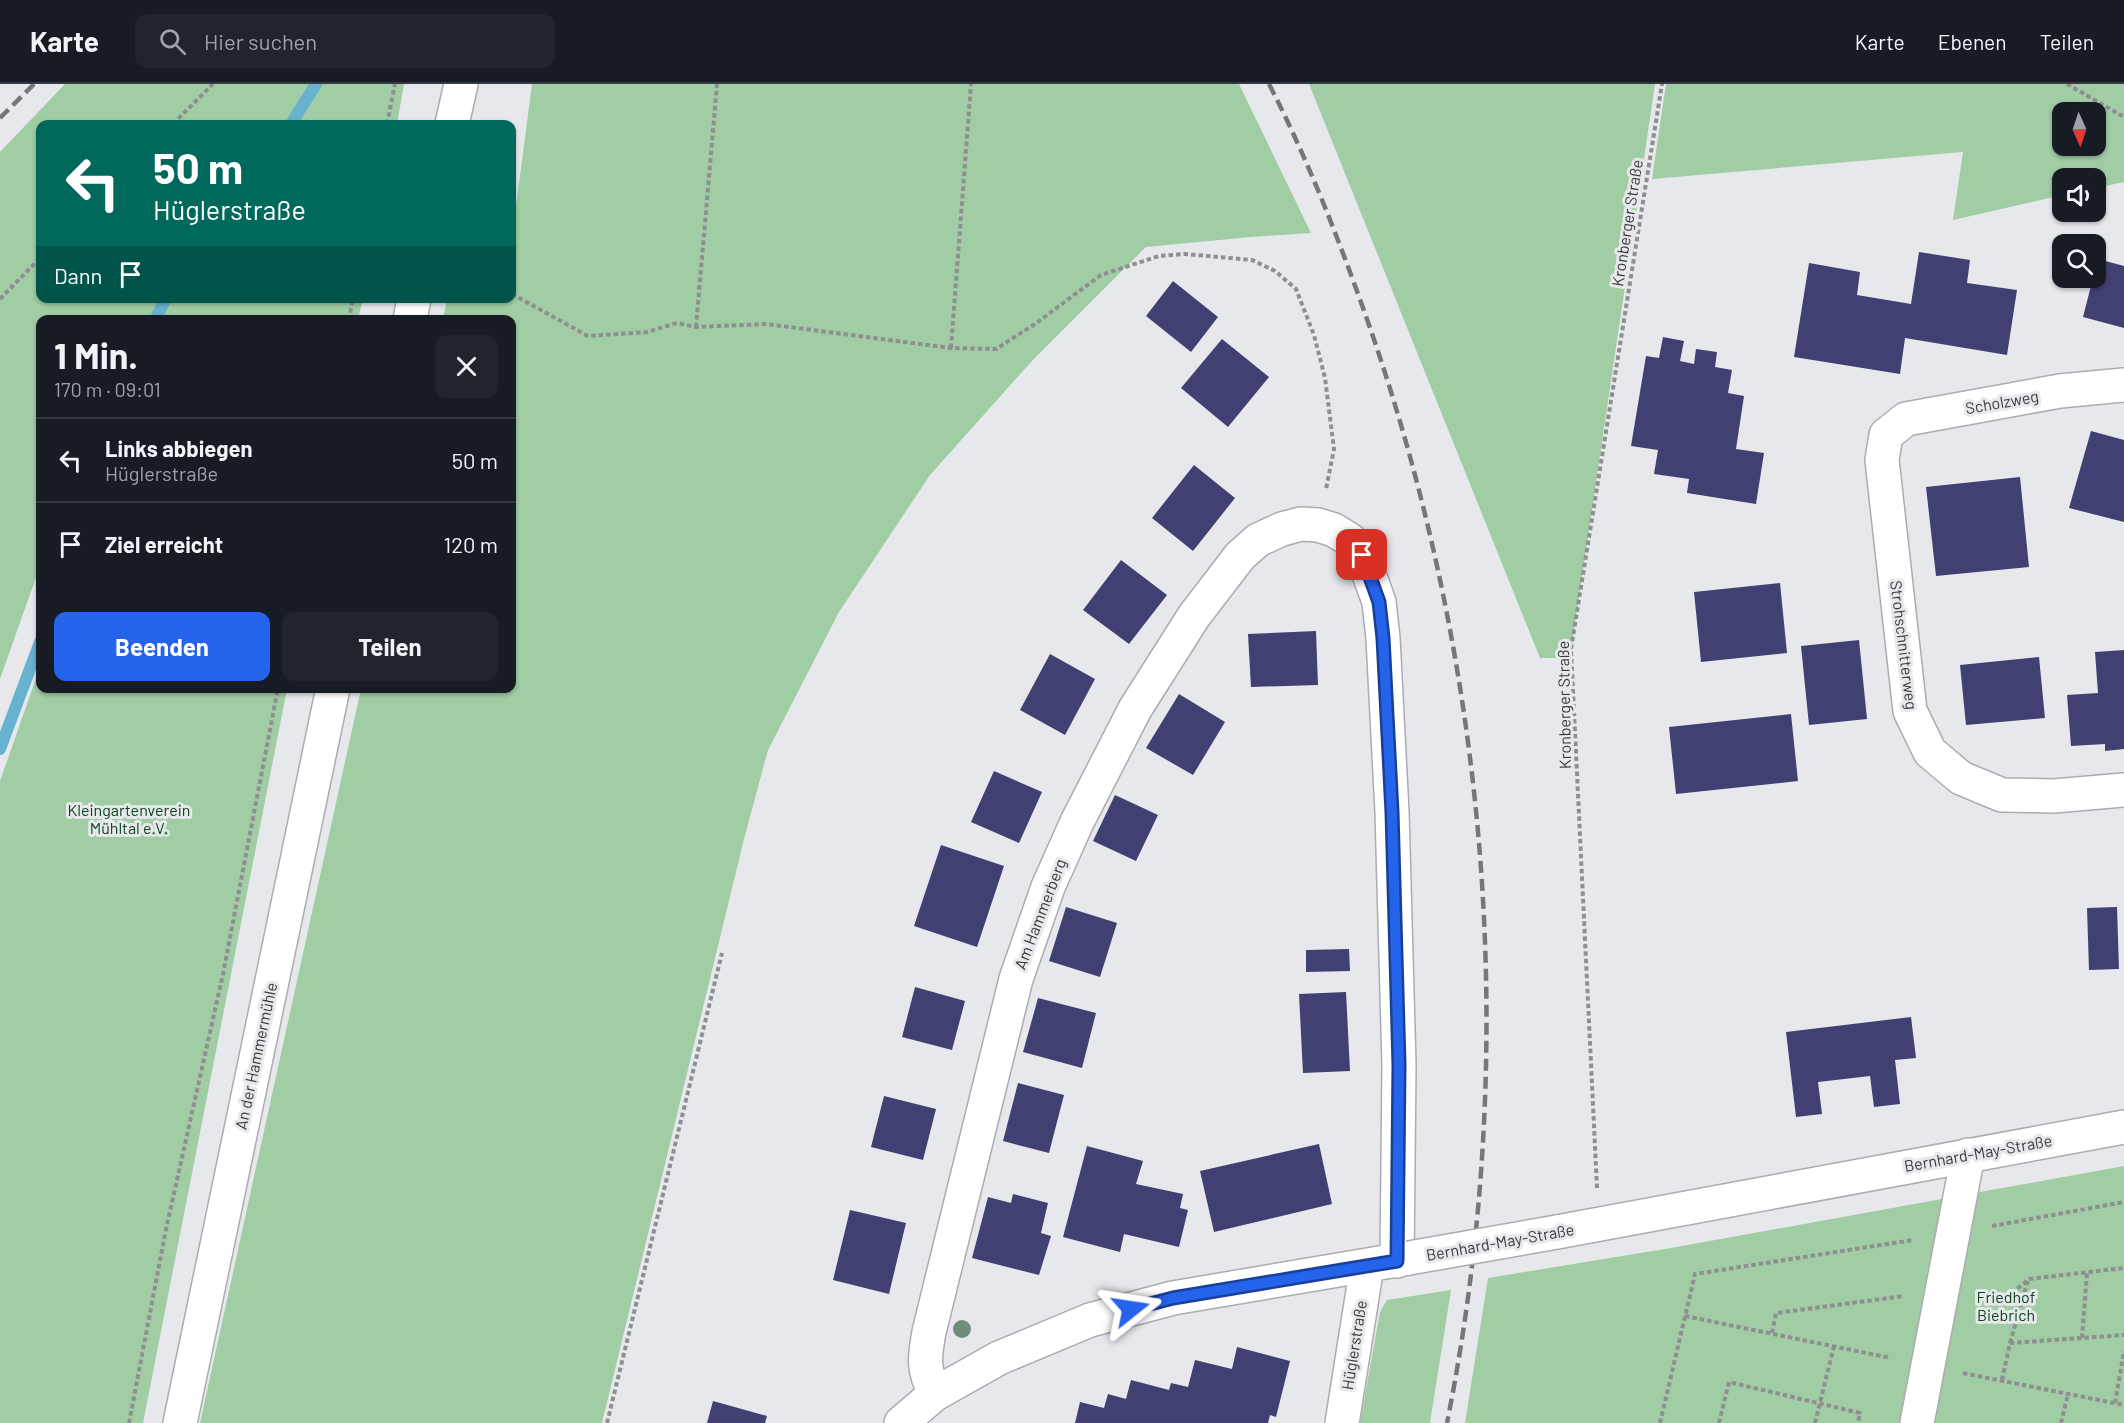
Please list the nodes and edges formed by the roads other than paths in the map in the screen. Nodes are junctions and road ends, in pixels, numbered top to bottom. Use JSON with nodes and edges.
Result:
{"nodes":[{"id":1,"x":461,"y":84,"type":"edge"},
{"id":2,"x":453,"y":120,"type":"edge"},
{"id":3,"x":2124,"y":385,"type":"edge"},
{"id":4,"x":1886,"y":435,"type":"joint"},
{"id":5,"x":1318,"y":525,"type":"joint"},
{"id":6,"x":332,"y":693,"type":"edge"},
{"id":7,"x":2124,"y":790,"type":"edge"},
{"id":8,"x":2124,"y":1127,"type":"edge"},
{"id":9,"x":1968,"y":1155,"type":"junction"},
{"id":10,"x":1391,"y":1262,"type":"junction"},
{"id":11,"x":935,"y":1394,"type":"junction"},
{"id":12,"x":180,"y":1423,"type":"edge"},
{"id":13,"x":901,"y":1423,"type":"edge"},
{"id":14,"x":1342,"y":1423,"type":"edge"},
{"id":15,"x":1917,"y":1423,"type":"edge"}],
"edges":[{"from":1,"to":2,"type":"street"},
{"from":3,"to":4,"type":"street","name":"Scholzweg"},
{"from":4,"to":7,"type":"street","name":"Strohschnitterweg"},
{"from":5,"to":10,"type":"street","name":"Hüglerstraße"},
{"from":5,"to":11,"type":"street","name":"Am Hammerberg"},
{"from":6,"to":12,"type":"street","name":"An der Hammermühle"},
{"from":8,"to":9,"type":"street","name":"Bernhard-May-Straße"},
{"from":9,"to":10,"type":"street","name":"Bernhard-May-Straße","bridge":true},
{"from":9,"to":15,"type":"street"},
{"from":10,"to":11,"type":"street","name":"Bernhard-May-Straße"},
{"from":10,"to":14,"type":"street","name":"Hüglerstraße"},
{"from":11,"to":13,"type":"street","name":"Bernhard-May-Straße"}]}
